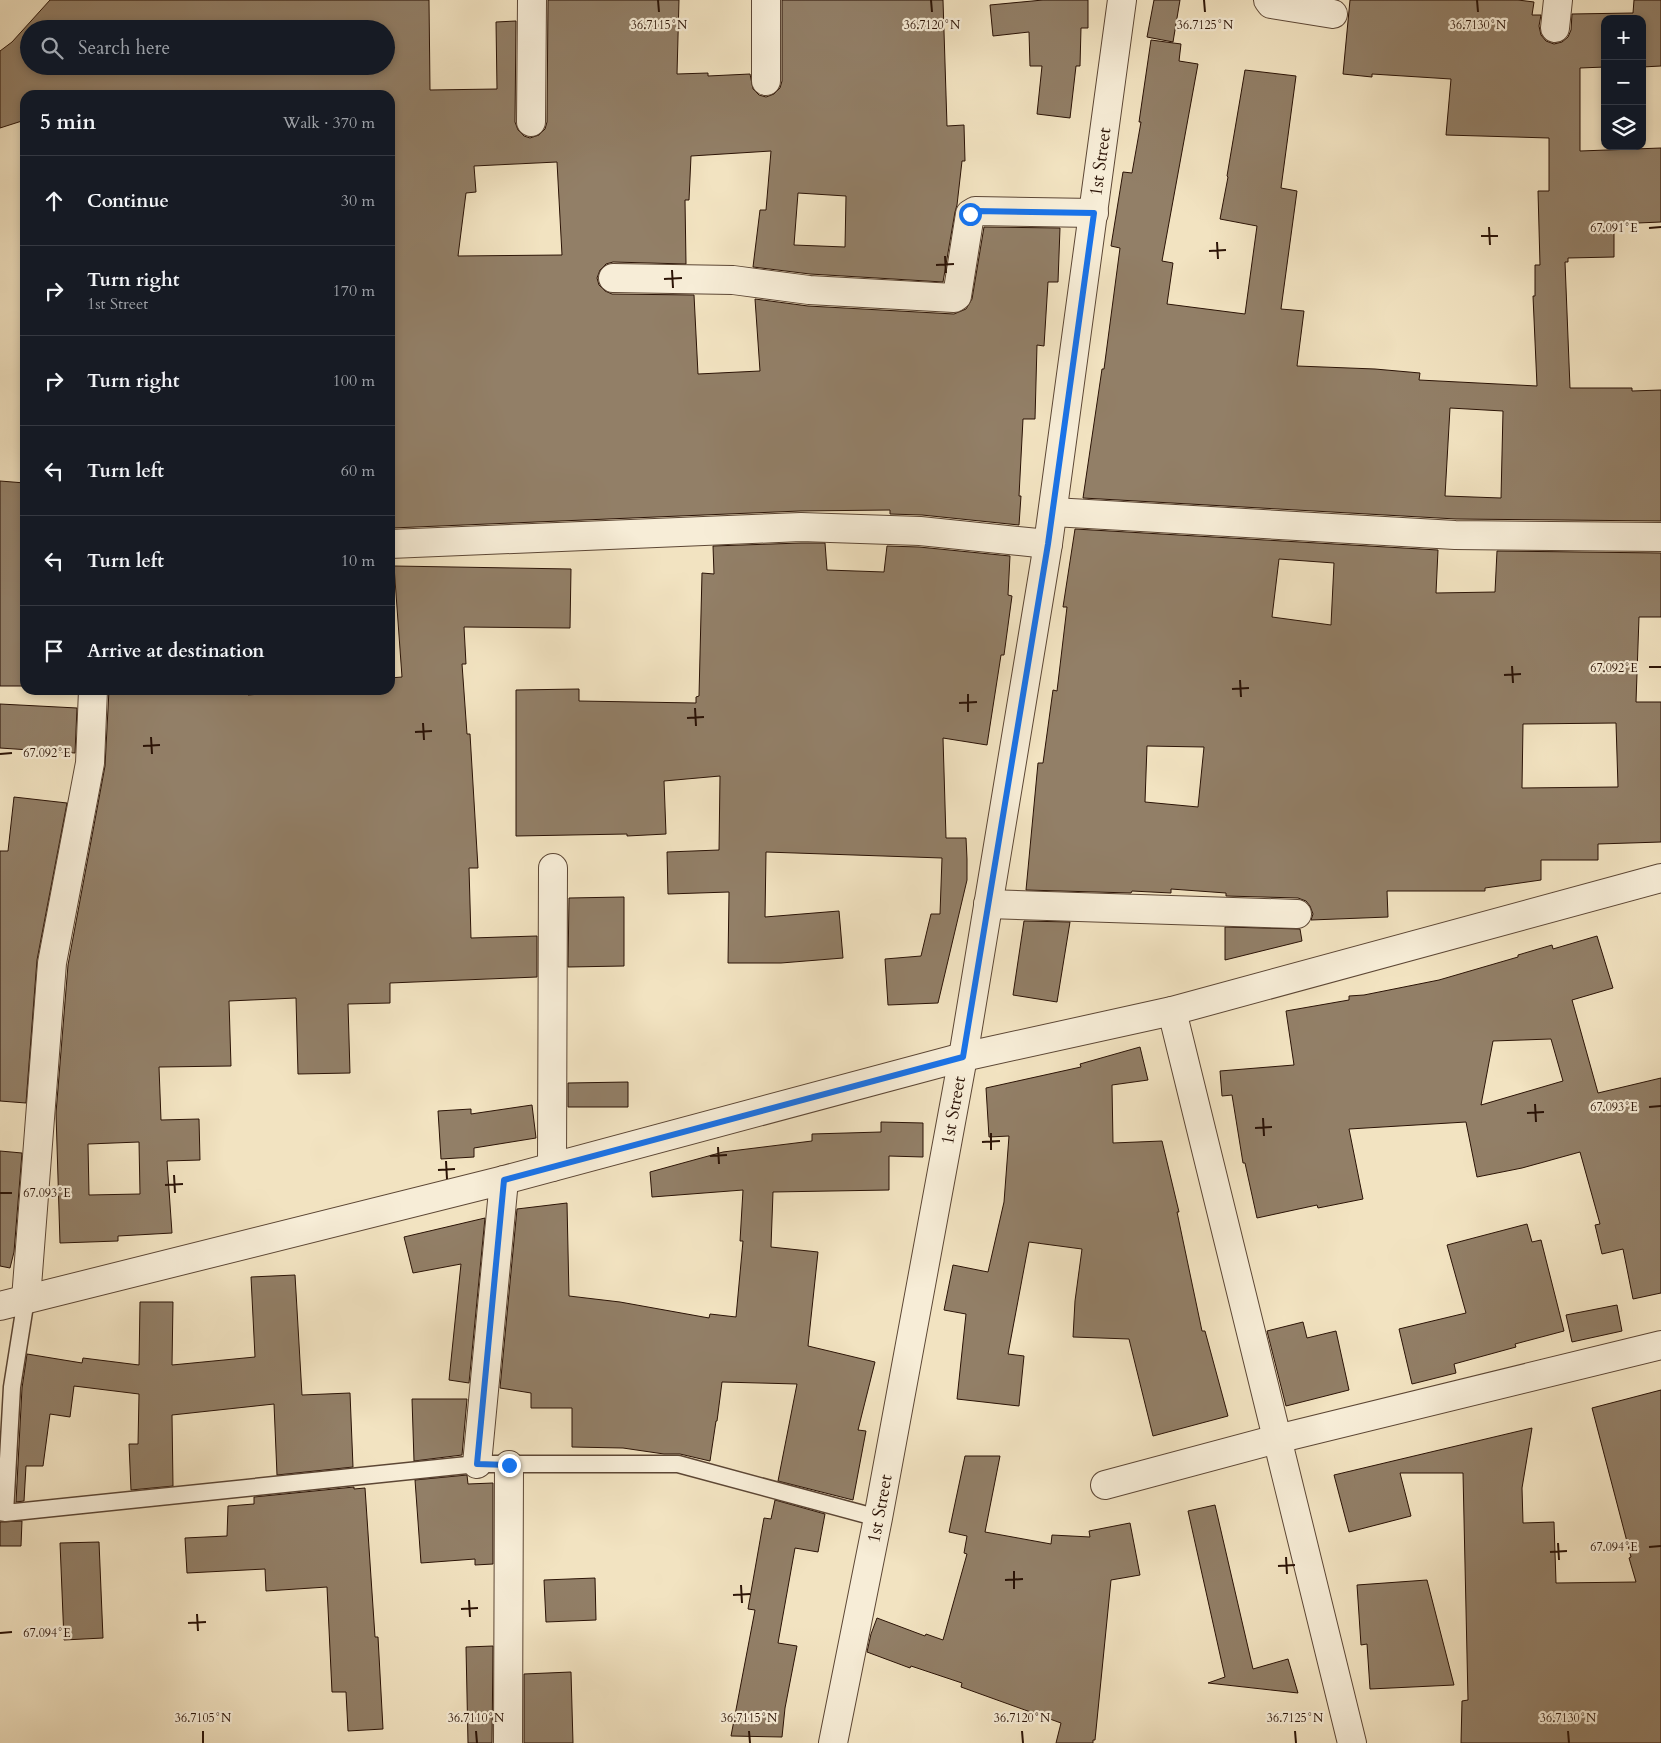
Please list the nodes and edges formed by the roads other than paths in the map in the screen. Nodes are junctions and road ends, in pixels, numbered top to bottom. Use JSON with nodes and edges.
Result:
{"nodes":[{"id":1,"x":532,"y":0,"type":"edge"},
{"id":2,"x":766,"y":0,"type":"edge"},
{"id":3,"x":1122,"y":0,"type":"edge"},
{"id":4,"x":1268,"y":0,"type":"edge"},
{"id":5,"x":1558,"y":0,"type":"edge"},
{"id":6,"x":1333,"y":14,"type":"dead end"},
{"id":7,"x":1555,"y":28,"type":"dead end"},
{"id":8,"x":766,"y":80,"type":"dead end"},
{"id":9,"x":531,"y":122,"type":"dead end"},
{"id":10,"x":1094,"y":213,"type":"junction"},
{"id":11,"x":613,"y":278,"type":"dead end"},
{"id":12,"x":1053,"y":512,"type":"junction"},
{"id":13,"x":1661,"y":537,"type":"edge"},
{"id":14,"x":395,"y":544,"type":"edge"},
{"id":15,"x":1048,"y":544,"type":"junction"},
{"id":16,"x":93,"y":695,"type":"edge"},
{"id":17,"x":553,"y":868,"type":"dead end"},
{"id":18,"x":1661,"y":878,"type":"edge"},
{"id":19,"x":988,"y":904,"type":"junction"},
{"id":20,"x":1297,"y":914,"type":"dead end"},
{"id":21,"x":1172,"y":1011,"type":"junction"},
{"id":22,"x":963,"y":1057,"type":"junction"},
{"id":23,"x":552,"y":1167,"type":"junction"},
{"id":24,"x":504,"y":1180,"type":"junction"},
{"id":25,"x":26,"y":1299,"type":"junction"},
{"id":26,"x":0,"y":1306,"type":"edge"},
{"id":27,"x":1661,"y":1345,"type":"edge"},
{"id":28,"x":1277,"y":1438,"type":"junction"},
{"id":29,"x":477,"y":1464,"type":"junction"},
{"id":30,"x":509,"y":1465,"type":"junction"},
{"id":31,"x":1105,"y":1485,"type":"dead end"},
{"id":32,"x":2,"y":1513,"type":"edge"},
{"id":33,"x":878,"y":1518,"type":"junction"},
{"id":34,"x":508,"y":1743,"type":"edge"},
{"id":35,"x":833,"y":1743,"type":"edge"},
{"id":36,"x":1352,"y":1743,"type":"edge"}],
"edges":[{"from":1,"to":9,"type":"street"},
{"from":2,"to":8,"type":"street"},
{"from":3,"to":10,"type":"street","name":"1st Street"},
{"from":4,"to":6,"type":"street"},
{"from":5,"to":7,"type":"street"},
{"from":10,"to":11,"type":"street"},
{"from":10,"to":12,"type":"street","name":"1st Street"},
{"from":12,"to":13,"type":"street"},
{"from":12,"to":15,"type":"street","name":"1st Street"},
{"from":14,"to":15,"type":"street"},
{"from":15,"to":19,"type":"street","name":"1st Street"},
{"from":16,"to":25,"type":"street"},
{"from":17,"to":23,"type":"street"},
{"from":18,"to":21,"type":"street"},
{"from":19,"to":20,"type":"street"},
{"from":19,"to":22,"type":"street","name":"1st Street"},
{"from":21,"to":22,"type":"street"},
{"from":21,"to":28,"type":"street"},
{"from":22,"to":23,"type":"street"},
{"from":22,"to":33,"type":"street","name":"1st Street"},
{"from":23,"to":24,"type":"street"},
{"from":24,"to":25,"type":"street"},
{"from":24,"to":29,"type":"street"},
{"from":25,"to":26,"type":"street"},
{"from":25,"to":32,"type":"lane"},
{"from":27,"to":28,"type":"street"},
{"from":28,"to":31,"type":"street"},
{"from":28,"to":36,"type":"street"},
{"from":29,"to":30,"type":"lane"},
{"from":29,"to":32,"type":"lane"},
{"from":30,"to":33,"type":"lane"},
{"from":30,"to":34,"type":"street"},
{"from":33,"to":35,"type":"street","name":"1st Street"}]}
